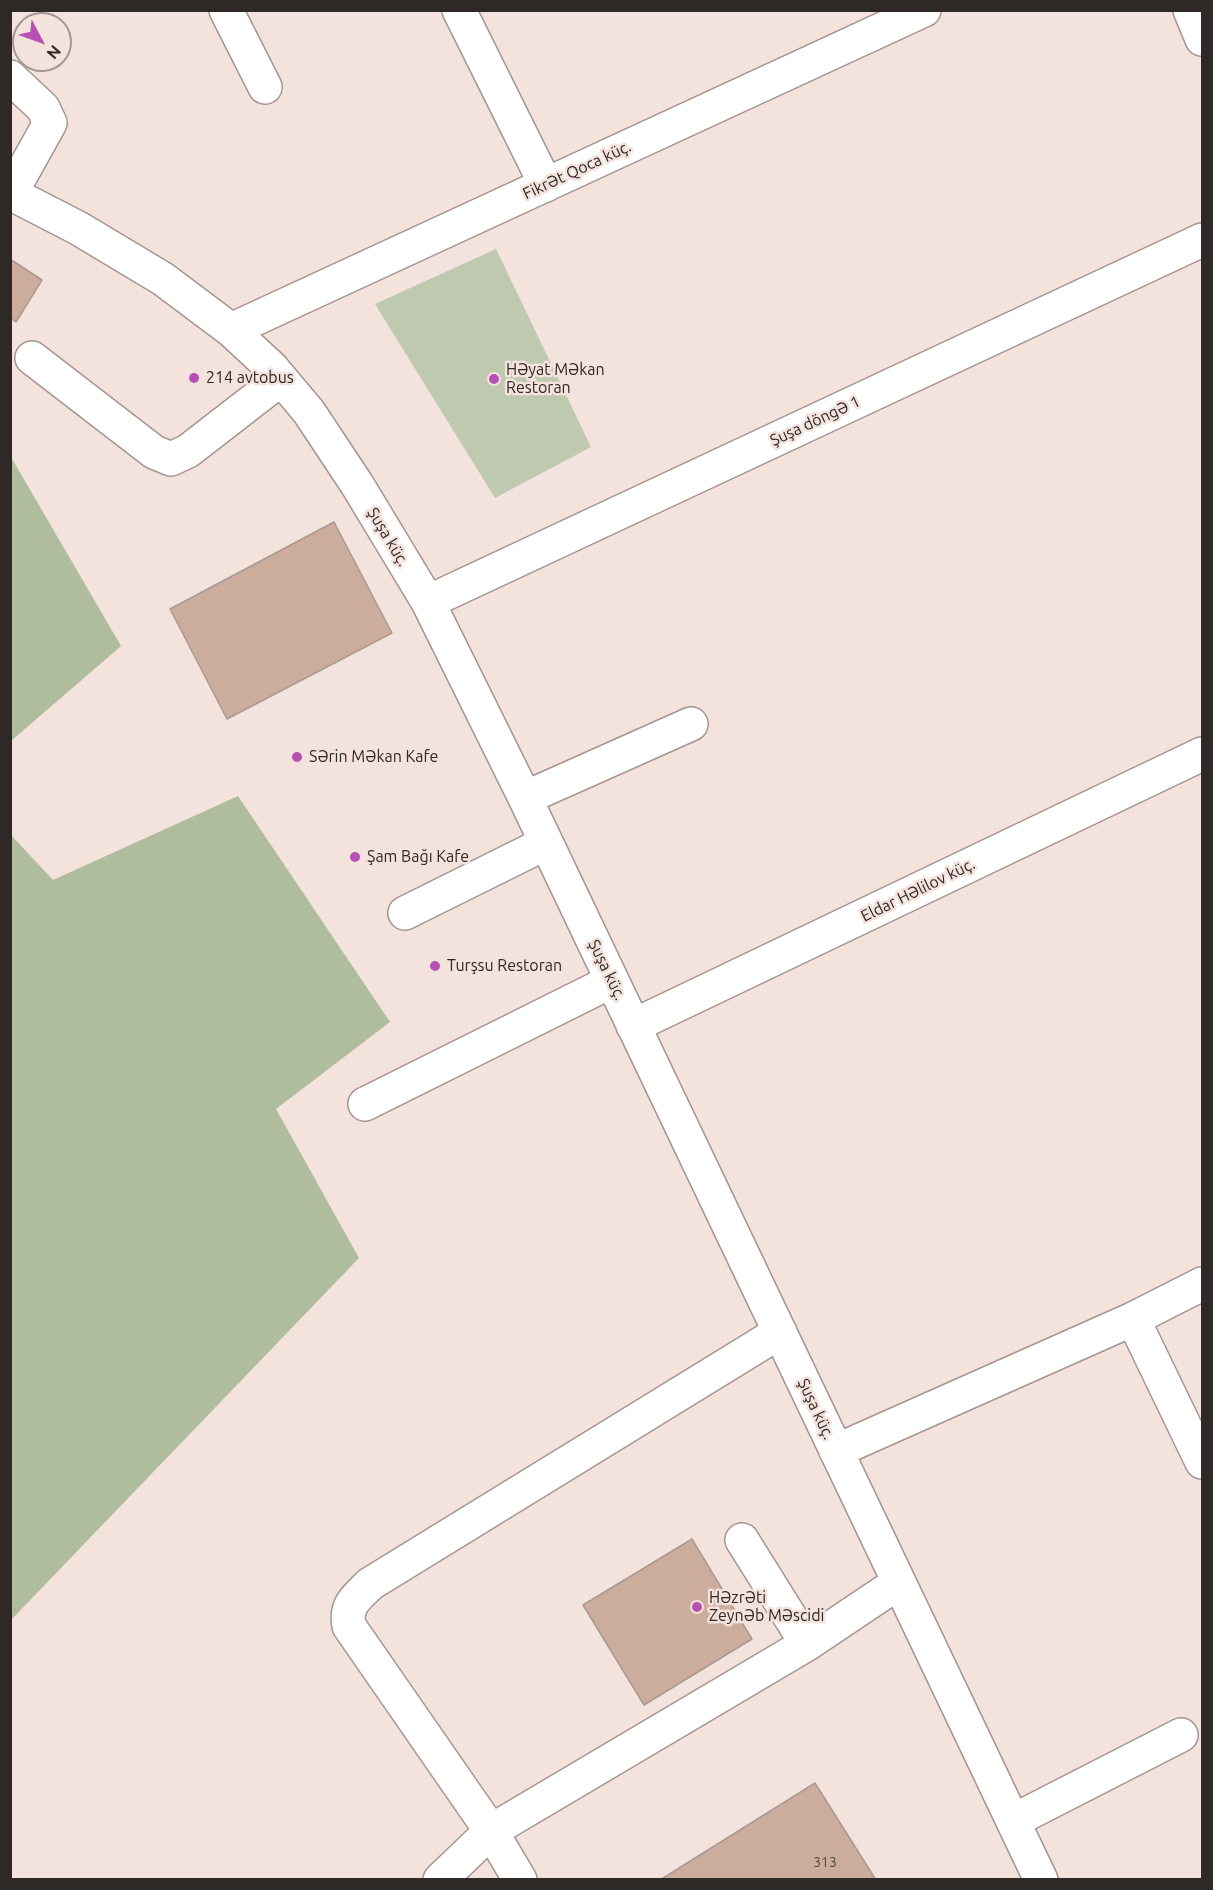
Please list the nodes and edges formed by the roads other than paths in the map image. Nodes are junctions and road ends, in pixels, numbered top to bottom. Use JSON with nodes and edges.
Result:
{"nodes":[{"id":1,"x":226,"y":10,"type":"edge"},
{"id":2,"x":459,"y":10,"type":"edge"},
{"id":3,"x":924,"y":10,"type":"edge"},
{"id":4,"x":1190,"y":10,"type":"edge"},
{"id":5,"x":1203,"y":39,"type":"edge"},
{"id":6,"x":10,"y":77,"type":"edge"},
{"id":7,"x":265,"y":87,"type":"dead end"},
{"id":8,"x":546,"y":185,"type":"junction"},
{"id":9,"x":11,"y":193,"type":"edge"},
{"id":10,"x":1203,"y":240,"type":"edge"},
{"id":11,"x":231,"y":330,"type":"junction"},
{"id":12,"x":32,"y":358,"type":"dead end"},
{"id":13,"x":281,"y":379,"type":"junction"},
{"id":14,"x":428,"y":602,"type":"junction"},
{"id":15,"x":691,"y":724,"type":"dead end"},
{"id":16,"x":1203,"y":754,"type":"edge"},
{"id":17,"x":525,"y":798,"type":"junction"},
{"id":18,"x":546,"y":843,"type":"junction"},
{"id":19,"x":405,"y":913,"type":"dead end"},
{"id":20,"x":612,"y":981,"type":"junction"},
{"id":21,"x":633,"y":1026,"type":"junction"},
{"id":22,"x":365,"y":1104,"type":"dead end"},
{"id":23,"x":1203,"y":1284,"type":"edge"},
{"id":24,"x":1133,"y":1319,"type":"junction"},
{"id":25,"x":780,"y":1332,"type":"junction"},
{"id":26,"x":836,"y":1451,"type":"junction"},
{"id":27,"x":1203,"y":1462,"type":"edge"},
{"id":28,"x":742,"y":1540,"type":"dead end"},
{"id":29,"x":898,"y":1582,"type":"junction"},
{"id":30,"x":807,"y":1644,"type":"junction"},
{"id":31,"x":1181,"y":1735,"type":"dead end"},
{"id":32,"x":1012,"y":1821,"type":"junction"},
{"id":33,"x":491,"y":1831,"type":"junction"},
{"id":34,"x":440,"y":1880,"type":"edge"},
{"id":35,"x":520,"y":1880,"type":"edge"},
{"id":36,"x":1041,"y":1880,"type":"edge"}],
"edges":[{"from":1,"to":7,"type":"street"},
{"from":2,"to":8,"type":"street"},
{"from":3,"to":8,"type":"street","name":"Fikrət Qoca küç."},
{"from":4,"to":5,"type":"street"},
{"from":6,"to":9,"type":"street"},
{"from":8,"to":11,"type":"street","name":"Fikrət Qoca küç."},
{"from":9,"to":11,"type":"street","name":"Şuşa küç."},
{"from":10,"to":14,"type":"street","name":"Şuşa döngə 1"},
{"from":11,"to":13,"type":"street","name":"Şuşa küç."},
{"from":12,"to":13,"type":"street"},
{"from":13,"to":14,"type":"street","name":"Şuşa küç."},
{"from":14,"to":17,"type":"street","name":"Şuşa küç."},
{"from":15,"to":17,"type":"street"},
{"from":16,"to":21,"type":"street","name":"Eldar Həlilov küç."},
{"from":17,"to":18,"type":"street","name":"Şuşa küç."},
{"from":18,"to":19,"type":"street"},
{"from":18,"to":20,"type":"street","name":"Şuşa küç."},
{"from":20,"to":21,"type":"street","name":"Şuşa küç."},
{"from":20,"to":22,"type":"street"},
{"from":21,"to":25,"type":"street","name":"Şuşa küç."},
{"from":23,"to":24,"type":"street"},
{"from":24,"to":26,"type":"street"},
{"from":24,"to":27,"type":"street"},
{"from":25,"to":26,"type":"street","name":"Şuşa küç."},
{"from":25,"to":33,"type":"street"},
{"from":26,"to":29,"type":"street","name":"Şuşa küç."},
{"from":28,"to":30,"type":"street"},
{"from":29,"to":30,"type":"street"},
{"from":29,"to":32,"type":"street","name":"Şuşa küç."},
{"from":30,"to":33,"type":"street"},
{"from":31,"to":32,"type":"street"},
{"from":32,"to":36,"type":"street","name":"Şuşa küç."},
{"from":33,"to":34,"type":"street"},
{"from":33,"to":35,"type":"street"}]}
